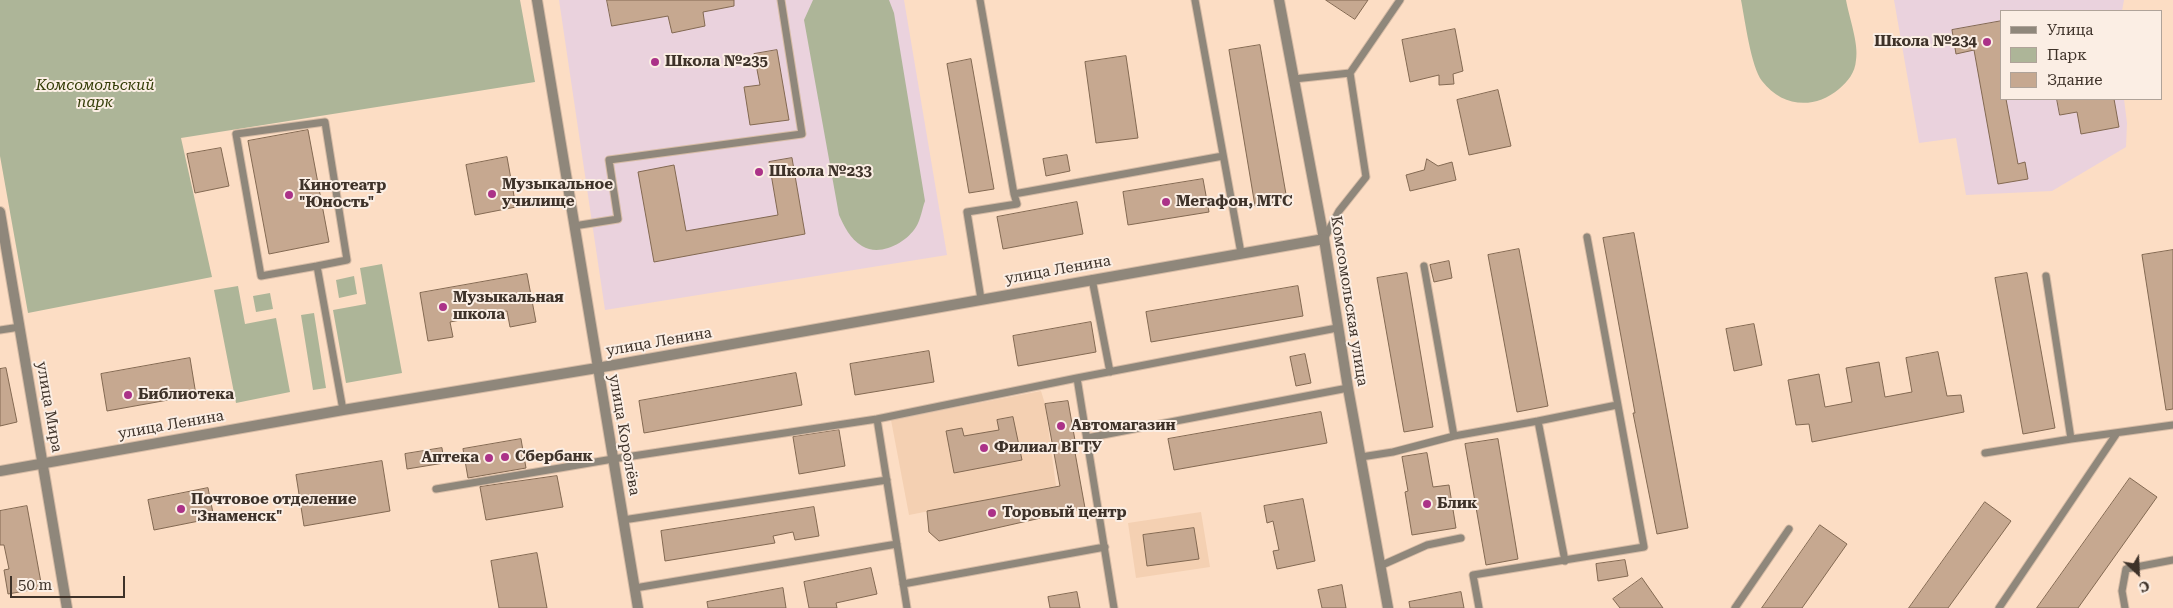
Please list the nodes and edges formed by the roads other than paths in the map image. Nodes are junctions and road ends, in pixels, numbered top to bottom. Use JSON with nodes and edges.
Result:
{"nodes":[{"id":1,"x":537,"y":0,"type":"edge"},
{"id":2,"x":781,"y":0,"type":"edge"},
{"id":3,"x":980,"y":0,"type":"edge"},
{"id":4,"x":1195,"y":0,"type":"edge"},
{"id":5,"x":1279,"y":0,"type":"edge"},
{"id":6,"x":1400,"y":0,"type":"edge"},
{"id":7,"x":1350,"y":73,"type":"junction"},
{"id":8,"x":1294,"y":79,"type":"junction"},
{"id":9,"x":1223,"y":156,"type":"junction"},
{"id":10,"x":1014,"y":194,"type":"junction"},
{"id":11,"x":0,"y":212,"type":"edge"},
{"id":12,"x":574,"y":226,"type":"junction"},
{"id":13,"x":1586,"y":237,"type":"dead end"},
{"id":14,"x":1324,"y":239,"type":"junction"},
{"id":15,"x":1241,"y":254,"type":"junction"},
{"id":16,"x":317,"y":266,"type":"junction"},
{"id":17,"x":1424,"y":266,"type":"dead end"},
{"id":18,"x":2046,"y":276,"type":"dead end"},
{"id":19,"x":1092,"y":279,"type":"junction"},
{"id":20,"x":981,"y":299,"type":"junction"},
{"id":21,"x":20,"y":327,"type":"junction"},
{"id":22,"x":1337,"y":328,"type":"junction"},
{"id":23,"x":0,"y":330,"type":"edge"},
{"id":24,"x":597,"y":368,"type":"junction"},
{"id":25,"x":1110,"y":372,"type":"junction"},
{"id":26,"x":1077,"y":378,"type":"junction"},
{"id":27,"x":1348,"y":388,"type":"junction"},
{"id":28,"x":1618,"y":405,"type":"junction"},
{"id":29,"x":343,"y":410,"type":"junction"},
{"id":30,"x":877,"y":419,"type":"junction"},
{"id":31,"x":1538,"y":421,"type":"junction"},
{"id":32,"x":2173,"y":425,"type":"edge"},
{"id":33,"x":2117,"y":433,"type":"junction"},
{"id":34,"x":1454,"y":436,"type":"junction"},
{"id":35,"x":1087,"y":438,"type":"junction"},
{"id":36,"x":2071,"y":439,"type":"junction"},
{"id":37,"x":1986,"y":453,"type":"dead end"},
{"id":38,"x":1361,"y":457,"type":"junction"},
{"id":39,"x":613,"y":459,"type":"junction"},
{"id":40,"x":43,"y":463,"type":"junction"},
{"id":41,"x":0,"y":471,"type":"edge"},
{"id":42,"x":886,"y":480,"type":"junction"},
{"id":43,"x":436,"y":489,"type":"dead end"},
{"id":44,"x":623,"y":520,"type":"junction"},
{"id":45,"x":1789,"y":529,"type":"dead end"},
{"id":46,"x":1461,"y":538,"type":"dead end"},
{"id":47,"x":897,"y":544,"type":"junction"},
{"id":48,"x":1105,"y":547,"type":"junction"},
{"id":49,"x":2173,"y":560,"type":"edge"},
{"id":50,"x":1565,"y":561,"type":"junction"},
{"id":51,"x":1380,"y":566,"type":"junction"},
{"id":52,"x":903,"y":584,"type":"junction"},
{"id":53,"x":634,"y":588,"type":"junction"},
{"id":54,"x":67,"y":608,"type":"edge"},
{"id":55,"x":638,"y":608,"type":"edge"},
{"id":56,"x":907,"y":608,"type":"edge"},
{"id":57,"x":1114,"y":608,"type":"edge"},
{"id":58,"x":1388,"y":608,"type":"edge"},
{"id":59,"x":1479,"y":608,"type":"edge"},
{"id":60,"x":1735,"y":608,"type":"edge"},
{"id":61,"x":1999,"y":608,"type":"edge"},
{"id":62,"x":2125,"y":608,"type":"edge"}],
"edges":[{"from":1,"to":12,"type":"street","name":"улица Королёва"},
{"from":2,"to":12,"type":"lane"},
{"from":3,"to":10,"type":"lane"},
{"from":4,"to":9,"type":"lane"},
{"from":5,"to":8,"type":"street","name":"Комсомольская улица"},
{"from":6,"to":7,"type":"lane"},
{"from":7,"to":8,"type":"lane"},
{"from":7,"to":14,"type":"lane"},
{"from":8,"to":14,"type":"street","name":"Комсомольская улица"},
{"from":9,"to":10,"type":"lane"},
{"from":9,"to":15,"type":"lane"},
{"from":10,"to":20,"type":"lane"},
{"from":11,"to":21,"type":"street","name":"улица Мира"},
{"from":12,"to":24,"type":"street","name":"улица Королёва"},
{"from":13,"to":28,"type":"lane"},
{"from":14,"to":15,"type":"street","name":"улица Ленина"},
{"from":14,"to":22,"type":"street","name":"Комсомольская улица"},
{"from":15,"to":19,"type":"street","name":"улица Ленина"},
{"from":16,"to":16,"type":"lane"},
{"from":16,"to":29,"type":"lane"},
{"from":17,"to":34,"type":"lane"},
{"from":18,"to":36,"type":"lane"},
{"from":19,"to":20,"type":"street","name":"улица Ленина"},
{"from":19,"to":25,"type":"lane"},
{"from":20,"to":24,"type":"street","name":"улица Ленина"},
{"from":21,"to":23,"type":"lane"},
{"from":21,"to":40,"type":"street","name":"улица Мира"},
{"from":22,"to":25,"type":"lane"},
{"from":22,"to":27,"type":"street","name":"Комсомольская улица"},
{"from":24,"to":29,"type":"street","name":"улица Ленина"},
{"from":24,"to":39,"type":"street","name":"улица Королёва"},
{"from":25,"to":26,"type":"lane"},
{"from":26,"to":30,"type":"lane"},
{"from":26,"to":35,"type":"lane"},
{"from":27,"to":35,"type":"lane"},
{"from":27,"to":38,"type":"street","name":"Комсомольская улица"},
{"from":28,"to":31,"type":"lane"},
{"from":28,"to":50,"type":"lane"},
{"from":29,"to":40,"type":"street","name":"улица Ленина"},
{"from":30,"to":39,"type":"lane"},
{"from":30,"to":42,"type":"lane"},
{"from":31,"to":34,"type":"lane"},
{"from":31,"to":50,"type":"lane"},
{"from":32,"to":33,"type":"lane"},
{"from":33,"to":36,"type":"lane"},
{"from":33,"to":61,"type":"lane"},
{"from":34,"to":38,"type":"lane"},
{"from":35,"to":48,"type":"lane"},
{"from":36,"to":37,"type":"lane"},
{"from":38,"to":51,"type":"street","name":"Комсомольская улица"},
{"from":39,"to":43,"type":"lane"},
{"from":39,"to":44,"type":"street","name":"улица Королёва"},
{"from":40,"to":41,"type":"street","name":"улица Ленина"},
{"from":40,"to":54,"type":"street","name":"улица Мира"},
{"from":42,"to":44,"type":"lane"},
{"from":42,"to":47,"type":"lane"},
{"from":44,"to":53,"type":"street","name":"улица Королёва"},
{"from":45,"to":60,"type":"lane"},
{"from":46,"to":51,"type":"lane"},
{"from":47,"to":52,"type":"lane"},
{"from":47,"to":53,"type":"lane"},
{"from":48,"to":52,"type":"lane"},
{"from":48,"to":57,"type":"lane"},
{"from":49,"to":62,"type":"lane"},
{"from":50,"to":59,"type":"lane"},
{"from":51,"to":58,"type":"street","name":"Комсомольская улица"},
{"from":52,"to":56,"type":"lane"},
{"from":53,"to":55,"type":"street","name":"улица Королёва"}]}
